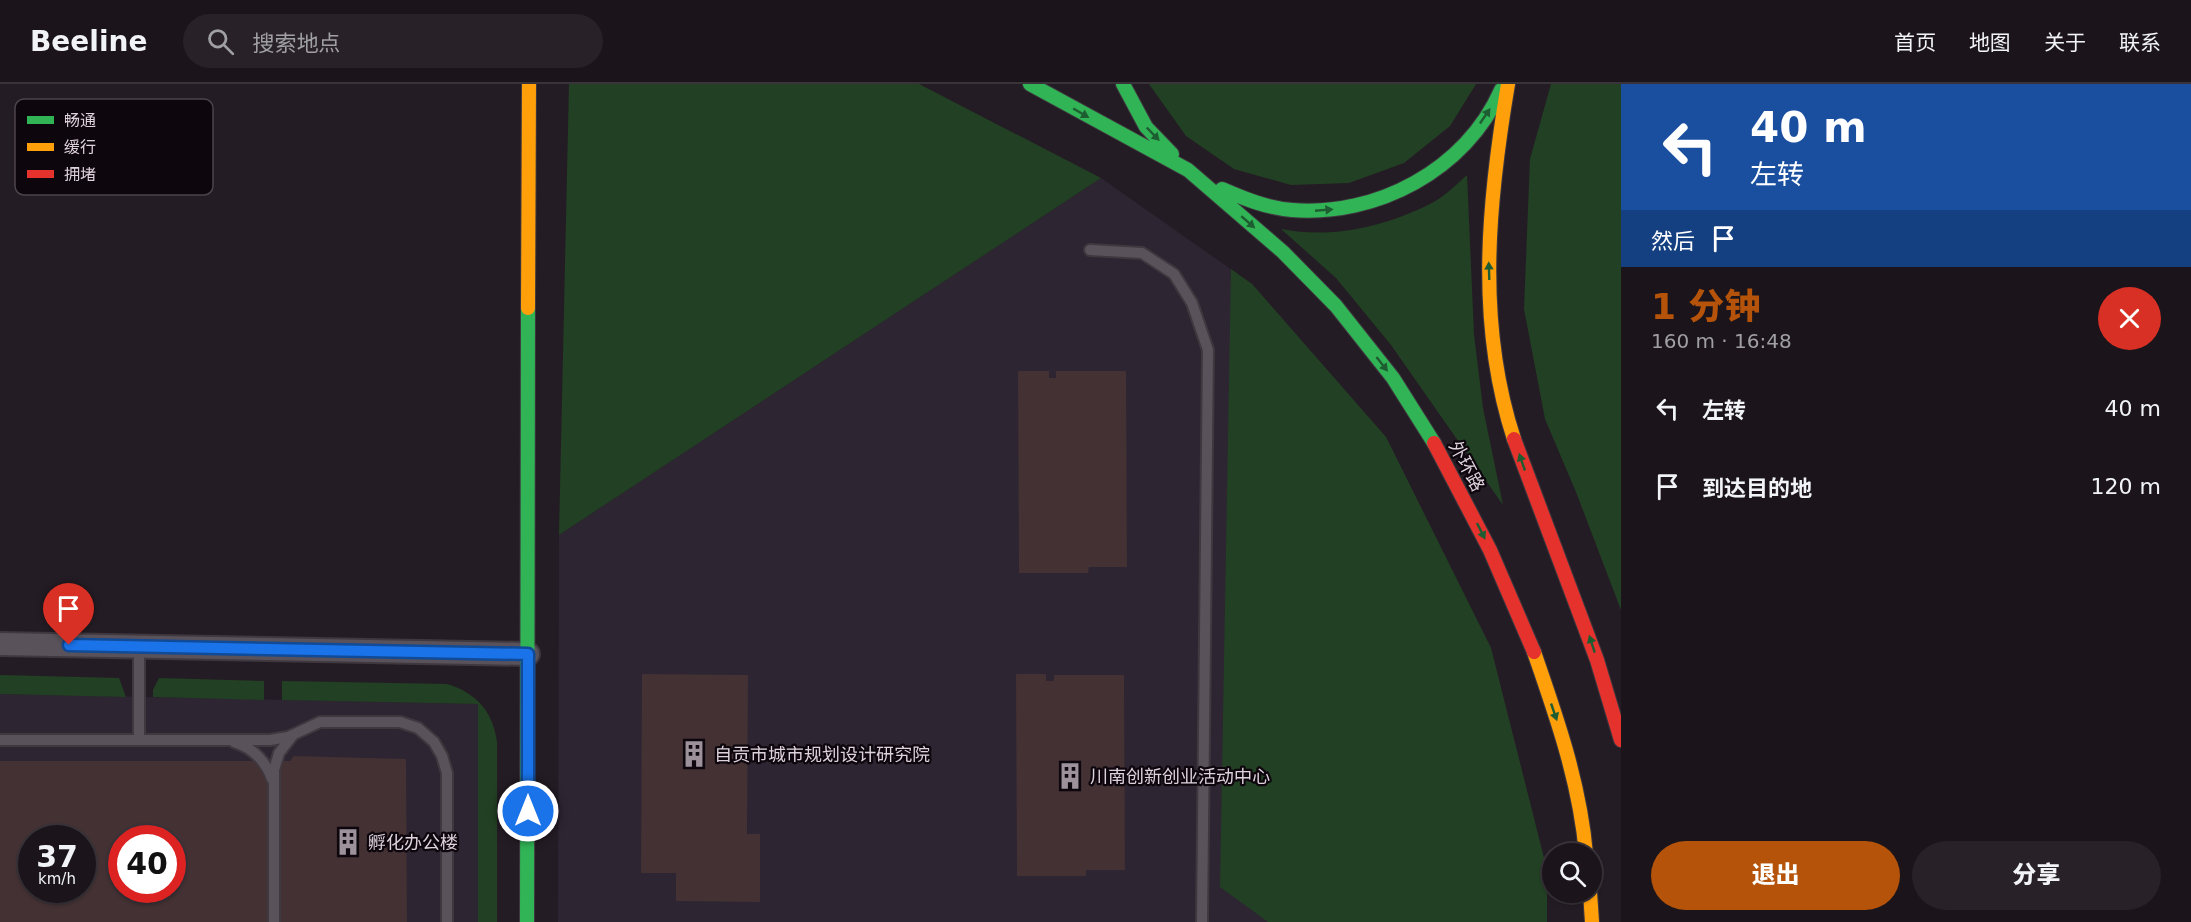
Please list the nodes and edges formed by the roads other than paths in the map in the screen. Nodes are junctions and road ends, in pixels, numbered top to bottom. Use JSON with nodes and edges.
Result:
{"nodes":[{"id":1,"x":529,"y":84,"type":"edge"},
{"id":2,"x":1030,"y":84,"type":"edge"},
{"id":3,"x":1123,"y":84,"type":"edge"},
{"id":4,"x":1502,"y":84,"type":"edge"},
{"id":5,"x":1508,"y":84,"type":"edge"},
{"id":6,"x":1188,"y":170,"type":"junction"},
{"id":7,"x":1090,"y":250,"type":"dead end"},
{"id":8,"x":0,"y":644,"type":"edge"},
{"id":9,"x":139,"y":646,"type":"junction"},
{"id":10,"x":528,"y":654,"type":"junction"},
{"id":11,"x":295,"y":733,"type":"junction"},
{"id":12,"x":0,"y":740,"type":"edge"},
{"id":13,"x":139,"y":740,"type":"junction"},
{"id":14,"x":225,"y":740,"type":"junction"},
{"id":15,"x":1621,"y":740,"type":"edge"},
{"id":16,"x":274,"y":786,"type":"junction"},
{"id":17,"x":1585,"y":843,"type":"edge"},
{"id":18,"x":1591,"y":903,"type":"edge"},
{"id":19,"x":274,"y":922,"type":"edge"},
{"id":20,"x":447,"y":922,"type":"edge"},
{"id":21,"x":527,"y":922,"type":"edge"},
{"id":22,"x":1202,"y":922,"type":"edge"},
{"id":23,"x":1592,"y":922,"type":"edge"}],
"edges":[{"from":1,"to":10,"type":"main road"},
{"from":2,"to":6,"type":"main road","one_way":true},
{"from":3,"to":6,"type":"main road","one_way":true},
{"from":6,"to":4,"type":"main road","one_way":true},
{"from":15,"to":5,"type":"main road","one_way":true},
{"from":6,"to":17,"type":"main road","name":"外环路","one_way":true},
{"from":7,"to":22,"type":"lane"},
{"from":8,"to":9,"type":"street"},
{"from":9,"to":10,"type":"street"},
{"from":9,"to":13,"type":"lane"},
{"from":10,"to":21,"type":"main road"},
{"from":11,"to":14,"type":"lane"},
{"from":11,"to":16,"type":"lane"},
{"from":11,"to":20,"type":"lane"},
{"from":12,"to":13,"type":"lane"},
{"from":13,"to":14,"type":"lane"},
{"from":14,"to":16,"type":"lane"},
{"from":16,"to":19,"type":"lane"},
{"from":18,"to":23,"type":"main road"}]}
